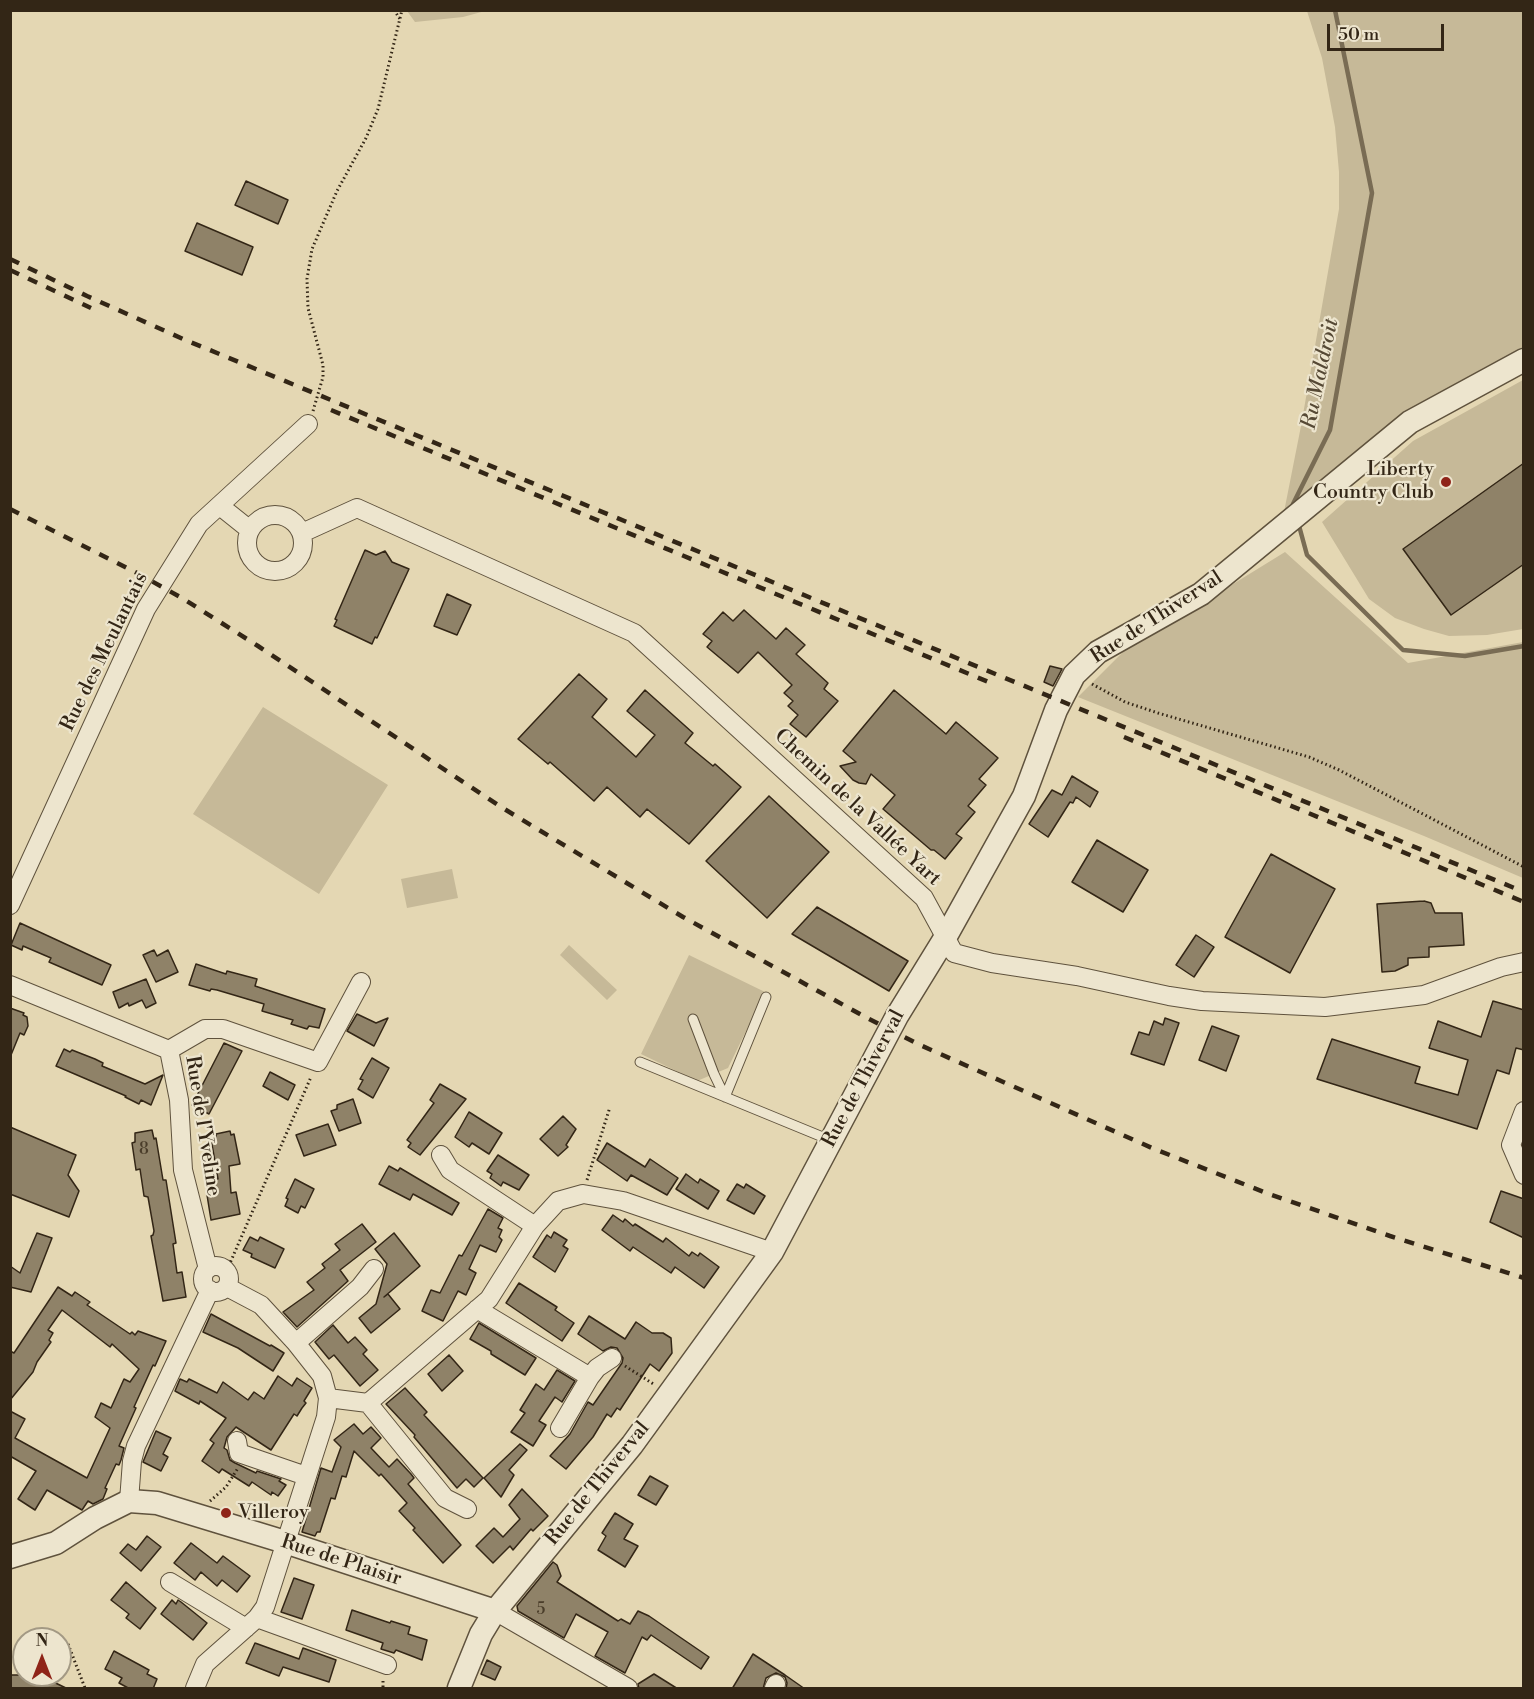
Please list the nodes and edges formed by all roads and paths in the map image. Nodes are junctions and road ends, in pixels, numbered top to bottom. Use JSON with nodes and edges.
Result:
{"nodes":[{"id":1,"x":394,"y":10,"type":"edge"},
{"id":2,"x":402,"y":10,"type":"edge"},
{"id":3,"x":400,"y":19,"type":"junction"},
{"id":4,"x":1524,"y":360,"type":"edge"},
{"id":5,"x":308,"y":423,"type":"joint"},
{"id":6,"x":220,"y":506,"type":"junction"},
{"id":7,"x":250,"y":530,"type":"junction"},
{"id":8,"x":302,"y":533,"type":"junction"},
{"id":9,"x":1074,"y":675,"type":"junction"},
{"id":10,"x":1524,"y":867,"type":"edge"},
{"id":11,"x":10,"y":905,"type":"edge"},
{"id":12,"x":945,"y":938,"type":"junction"},
{"id":13,"x":1524,"y":962,"type":"edge"},
{"id":14,"x":362,"y":982,"type":"dead end"},
{"id":15,"x":10,"y":985,"type":"edge"},
{"id":16,"x":766,"y":997,"type":"dead end"},
{"id":17,"x":693,"y":1019,"type":"dead end"},
{"id":18,"x":169,"y":1050,"type":"junction"},
{"id":19,"x":318,"y":1062,"type":"junction"},
{"id":20,"x":640,"y":1062,"type":"dead end"},
{"id":21,"x":725,"y":1097,"type":"junction"},
{"id":22,"x":610,"y":1107,"type":"dead end"},
{"id":23,"x":1524,"y":1111,"type":"edge"},
{"id":24,"x":832,"y":1140,"type":"junction"},
{"id":25,"x":441,"y":1155,"type":"dead end"},
{"id":26,"x":1524,"y":1175,"type":"edge"},
{"id":27,"x":583,"y":1194,"type":"junction"},
{"id":28,"x":535,"y":1226,"type":"junction"},
{"id":29,"x":772,"y":1252,"type":"junction"},
{"id":30,"x":374,"y":1269,"type":"dead end"},
{"id":31,"x":221,"y":1282,"type":"junction"},
{"id":32,"x":477,"y":1309,"type":"junction"},
{"id":33,"x":296,"y":1343,"type":"junction"},
{"id":34,"x":612,"y":1358,"type":"joint"},
{"id":35,"x":590,"y":1377,"type":"junction"},
{"id":36,"x":669,"y":1394,"type":"junction"},
{"id":37,"x":328,"y":1398,"type":"junction"},
{"id":38,"x":369,"y":1403,"type":"junction"},
{"id":39,"x":560,"y":1428,"type":"dead end"},
{"id":40,"x":241,"y":1448,"type":"joint"},
{"id":41,"x":306,"y":1476,"type":"junction"},
{"id":42,"x":129,"y":1501,"type":"junction"},
{"id":43,"x":467,"y":1509,"type":"dead end"},
{"id":44,"x":201,"y":1516,"type":"junction"},
{"id":45,"x":285,"y":1542,"type":"junction"},
{"id":46,"x":10,"y":1557,"type":"edge"},
{"id":47,"x":170,"y":1582,"type":"dead end"},
{"id":48,"x":495,"y":1611,"type":"junction"},
{"id":49,"x":251,"y":1623,"type":"junction"},
{"id":50,"x":72,"y":1655,"type":"edge"},
{"id":51,"x":387,"y":1665,"type":"dead end"},
{"id":52,"x":85,"y":1689,"type":"edge"},
{"id":53,"x":195,"y":1689,"type":"edge"},
{"id":54,"x":459,"y":1689,"type":"edge"},
{"id":55,"x":628,"y":1689,"type":"edge"}],
"edges":[{"from":1,"to":3,"type":"path"},
{"from":2,"to":3,"type":"path"},
{"from":3,"to":5,"type":"path"},
{"from":4,"to":9,"type":"street","name":"Rue de Thiverval"},
{"from":5,"to":6,"type":"street","name":"Rue des Meulantais"},
{"from":6,"to":7,"type":"street"},
{"from":6,"to":11,"type":"street","name":"Rue des Meulantais"},
{"from":7,"to":8,"type":"street"},
{"from":7,"to":8,"type":"street"},
{"from":8,"to":12,"type":"street","name":"Chemin de la Vallée Yart"},
{"from":9,"to":10,"type":"path"},
{"from":9,"to":12,"type":"street","name":"Rue de Thiverval"},
{"from":12,"to":13,"type":"street","name":"Chemin de la Vallée Yart"},
{"from":12,"to":24,"type":"street","name":"Rue de Thiverval"},
{"from":14,"to":19,"type":"street"},
{"from":15,"to":18,"type":"street","name":"Rue de l'Yveline"},
{"from":16,"to":21,"type":"lane"},
{"from":17,"to":21,"type":"lane"},
{"from":18,"to":19,"type":"street"},
{"from":18,"to":31,"type":"street","name":"Rue de l'Yveline"},
{"from":19,"to":31,"type":"path"},
{"from":20,"to":21,"type":"lane"},
{"from":21,"to":24,"type":"lane"},
{"from":22,"to":27,"type":"path"},
{"from":23,"to":26,"type":"street"},
{"from":24,"to":29,"type":"street","name":"Rue de Thiverval"},
{"from":25,"to":28,"type":"street"},
{"from":27,"to":28,"type":"street"},
{"from":27,"to":29,"type":"street"},
{"from":28,"to":32,"type":"street"},
{"from":29,"to":36,"type":"street","name":"Rue de Thiverval"},
{"from":30,"to":33,"type":"street"},
{"from":31,"to":33,"type":"street"},
{"from":31,"to":42,"type":"street"},
{"from":32,"to":35,"type":"street"},
{"from":32,"to":38,"type":"street"},
{"from":33,"to":37,"type":"street"},
{"from":34,"to":35,"type":"street"},
{"from":34,"to":36,"type":"path"},
{"from":35,"to":39,"type":"street"},
{"from":36,"to":48,"type":"street","name":"Rue de Thiverval"},
{"from":37,"to":38,"type":"street"},
{"from":37,"to":41,"type":"street"},
{"from":38,"to":43,"type":"street"},
{"from":40,"to":41,"type":"street"},
{"from":40,"to":44,"type":"path"},
{"from":41,"to":45,"type":"street"},
{"from":42,"to":44,"type":"street","name":"Rue de Plaisir"},
{"from":42,"to":46,"type":"street"},
{"from":44,"to":45,"type":"street","name":"Rue de Plaisir"},
{"from":45,"to":48,"type":"street","name":"Rue de Plaisir"},
{"from":45,"to":49,"type":"street"},
{"from":47,"to":49,"type":"street"},
{"from":48,"to":54,"type":"street","name":"Rue de Thiverval"},
{"from":48,"to":55,"type":"street","name":"Rue de Plaisir"},
{"from":49,"to":51,"type":"street"},
{"from":49,"to":53,"type":"street"},
{"from":50,"to":52,"type":"path"}]}
